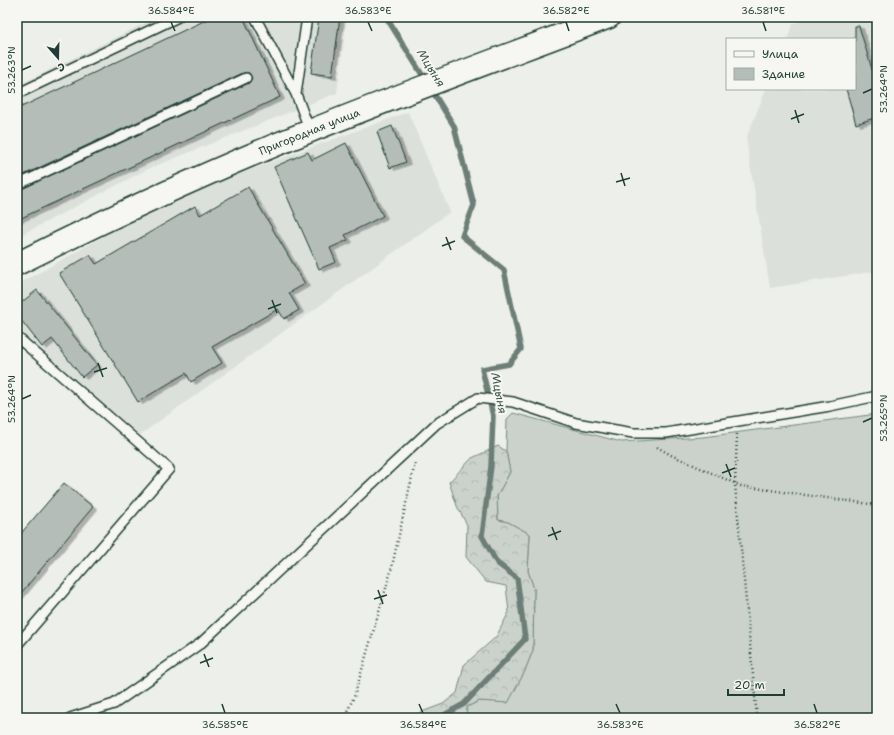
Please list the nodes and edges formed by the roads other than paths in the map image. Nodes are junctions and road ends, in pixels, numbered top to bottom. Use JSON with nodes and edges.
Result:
{"nodes":[{"id":1,"x":178,"y":17,"type":"edge"},
{"id":2,"x":255,"y":17,"type":"edge"},
{"id":3,"x":307,"y":17,"type":"edge"},
{"id":4,"x":609,"y":17,"type":"edge"},
{"id":5,"x":246,"y":78,"type":"dead end"},
{"id":6,"x":17,"y":94,"type":"edge"},
{"id":7,"x":296,"y":94,"type":"junction"},
{"id":8,"x":310,"y":131,"type":"junction"},
{"id":9,"x":17,"y":186,"type":"edge"},
{"id":10,"x":17,"y":264,"type":"edge"},
{"id":11,"x":17,"y":337,"type":"edge"},
{"id":12,"x":877,"y":396,"type":"edge"},
{"id":13,"x":17,"y":645,"type":"edge"},
{"id":14,"x":70,"y":718,"type":"edge"}],
"edges":[{"from":1,"to":6,"type":"lane"},
{"from":2,"to":7,"type":"lane"},
{"from":3,"to":7,"type":"lane"},
{"from":4,"to":8,"type":"street","name":"Пригородная улица"},
{"from":5,"to":9,"type":"lane"},
{"from":7,"to":8,"type":"lane"},
{"from":8,"to":10,"type":"street","name":"Пригородная улица"},
{"from":11,"to":13,"type":"lane"},
{"from":12,"to":14,"type":"lane"}]}
